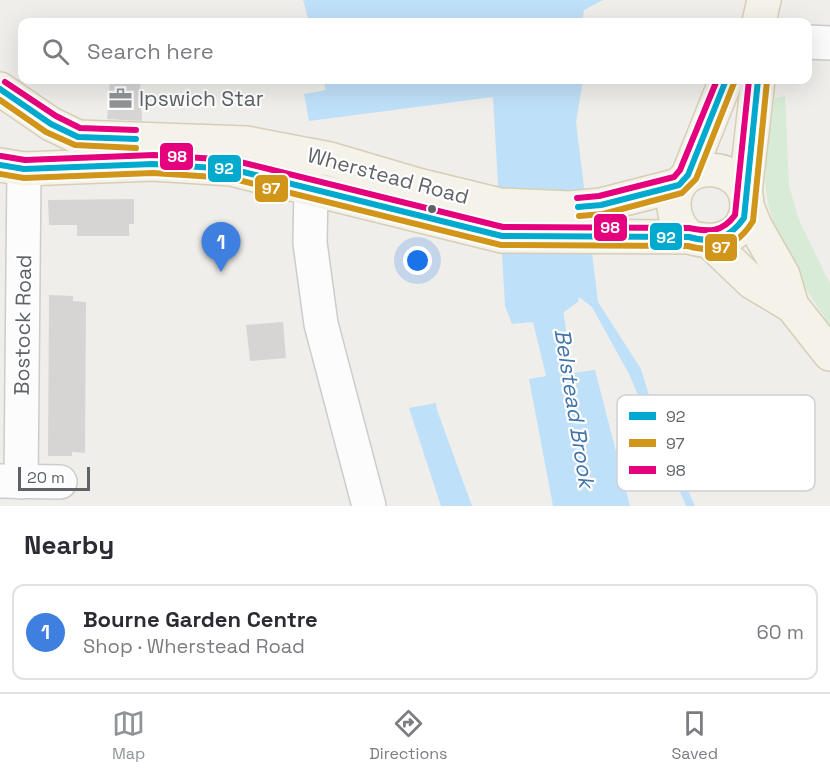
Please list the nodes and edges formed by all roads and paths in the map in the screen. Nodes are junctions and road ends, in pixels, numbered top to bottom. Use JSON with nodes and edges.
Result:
{"nodes":[{"id":1,"x":764,"y":0,"type":"edge"},
{"id":2,"x":760,"y":18,"type":"edge"},
{"id":3,"x":812,"y":42,"type":"edge"},
{"id":4,"x":830,"y":43,"type":"edge"},
{"id":5,"x":724,"y":84,"type":"edge"},
{"id":6,"x":758,"y":84,"type":"edge"},
{"id":7,"x":0,"y":89,"type":"edge"},
{"id":8,"x":12,"y":167,"type":"edge"},
{"id":9,"x":683,"y":180,"type":"junction"},
{"id":10,"x":311,"y":188,"type":"junction"},
{"id":11,"x":746,"y":200,"type":"junction"},
{"id":12,"x":501,"y":220,"type":"junction"},
{"id":13,"x":699,"y":240,"type":"junction"},
{"id":14,"x":792,"y":306,"type":"junction"},
{"id":15,"x":830,"y":354,"type":"edge"},
{"id":16,"x":10,"y":482,"type":"edge"},
{"id":17,"x":60,"y":482,"type":"dead end"},
{"id":18,"x":369,"y":506,"type":"edge"}],
"edges":[{"from":1,"to":2,"type":"main road"},
{"from":3,"to":4,"type":"street"},
{"from":5,"to":9,"type":"main road"},
{"from":6,"to":11,"type":"main road"},
{"from":7,"to":12,"type":"main road","name":"Wherstead Road"},
{"from":8,"to":10,"type":"main road","name":"Wherstead Road"},
{"from":8,"to":16,"type":"street","name":"Bostock Road"},
{"from":9,"to":11,"type":"main road","name":"Wherstead Road"},
{"from":9,"to":12,"type":"main road","name":"Wherstead Road"},
{"from":9,"to":13,"type":"main road"},
{"from":10,"to":12,"type":"main road","name":"Wherstead Road"},
{"from":10,"to":18,"type":"street"},
{"from":11,"to":13,"type":"main road","name":"Wherstead Road"},
{"from":11,"to":14,"type":"main road"},
{"from":12,"to":13,"type":"main road","name":"Wherstead Road"},
{"from":13,"to":14,"type":"main road"},
{"from":14,"to":15,"type":"main road"},
{"from":16,"to":17,"type":"street","name":"Bostock Road"}]}
